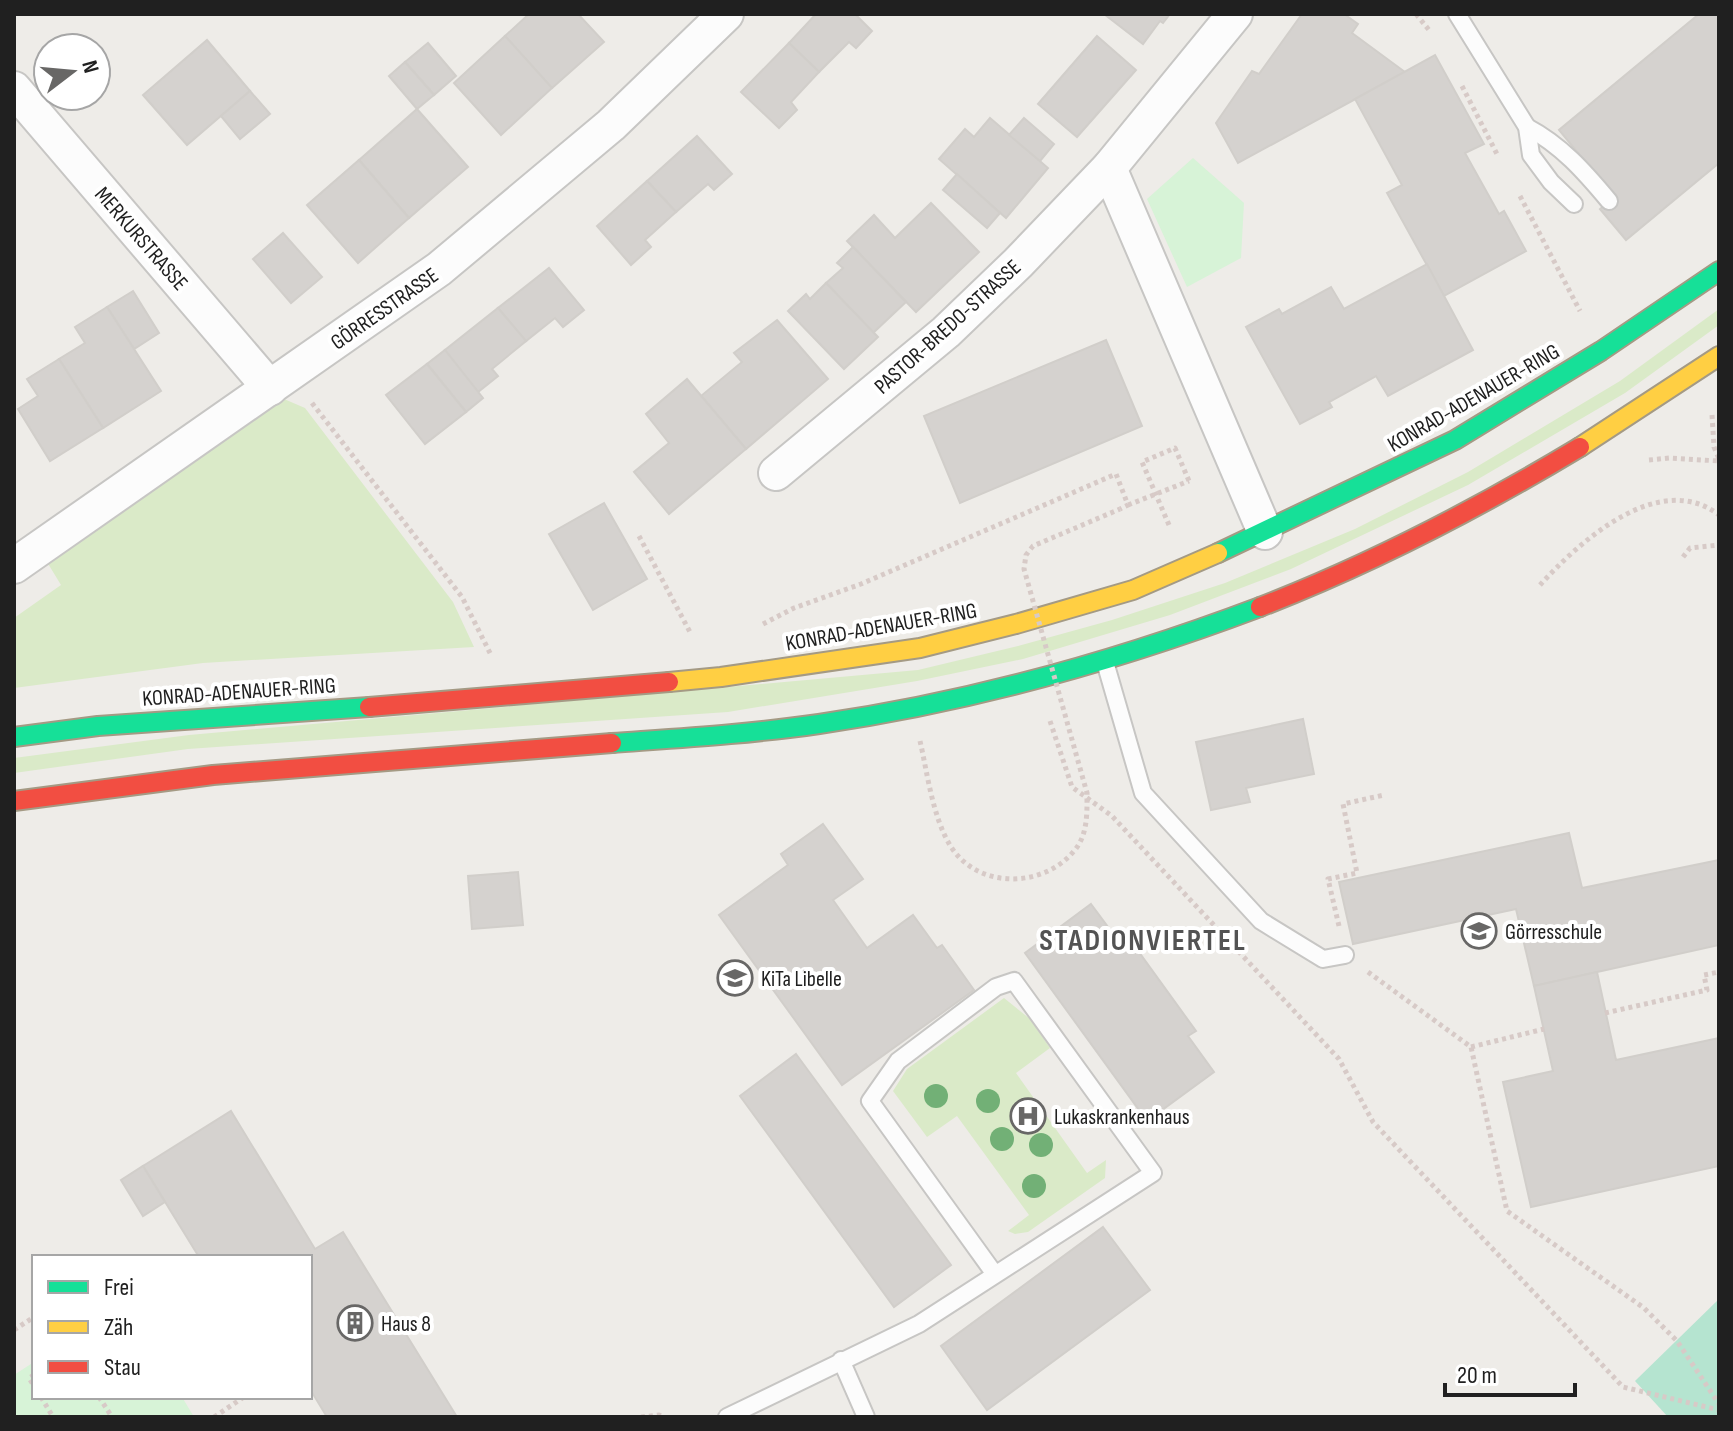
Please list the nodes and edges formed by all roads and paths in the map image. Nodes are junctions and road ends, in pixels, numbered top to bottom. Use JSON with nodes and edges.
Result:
{"nodes":[{"id":1,"x":726,"y":14,"type":"edge"},
{"id":2,"x":1235,"y":14,"type":"edge"},
{"id":3,"x":1457,"y":14,"type":"edge"},
{"id":4,"x":14,"y":89,"type":"edge"},
{"id":5,"x":1527,"y":127,"type":"junction"},
{"id":6,"x":1109,"y":168,"type":"junction"},
{"id":7,"x":1609,"y":201,"type":"dead end"},
{"id":8,"x":1574,"y":204,"type":"dead end"},
{"id":9,"x":1719,"y":271,"type":"edge"},
{"id":10,"x":1719,"y":356,"type":"edge"},
{"id":11,"x":270,"y":388,"type":"junction"},
{"id":12,"x":1711,"y":410,"type":"dead end"},
{"id":13,"x":1719,"y":460,"type":"edge"},
{"id":14,"x":1636,"y":462,"type":"dead end"},
{"id":15,"x":776,"y":473,"type":"dead end"},
{"id":16,"x":1128,"y":505,"type":"junction"},
{"id":17,"x":1719,"y":515,"type":"edge"},
{"id":18,"x":1182,"y":519,"type":"dead end"},
{"id":19,"x":1169,"y":525,"type":"junction"},
{"id":20,"x":1154,"y":531,"type":"dead end"},
{"id":21,"x":1265,"y":532,"type":"junction"},
{"id":22,"x":639,"y":536,"type":"dead end"},
{"id":23,"x":1719,"y":545,"type":"edge"},
{"id":24,"x":1683,"y":557,"type":"dead end"},
{"id":25,"x":14,"y":566,"type":"edge"},
{"id":26,"x":1029,"y":581,"type":"dead end"},
{"id":27,"x":1017,"y":584,"type":"dead end"},
{"id":28,"x":1540,"y":585,"type":"dead end"},
{"id":29,"x":794,"y":608,"type":"dead end"},
{"id":30,"x":695,"y":642,"type":"dead end"},
{"id":31,"x":476,"y":657,"type":"dead end"},
{"id":32,"x":1104,"y":661,"type":"junction"},
{"id":33,"x":1028,"y":681,"type":"junction"},
{"id":34,"x":14,"y":737,"type":"edge"},
{"id":35,"x":920,"y":741,"type":"dead end"},
{"id":36,"x":1384,"y":795,"type":"dead end"},
{"id":37,"x":14,"y":801,"type":"edge"},
{"id":38,"x":1345,"y":955,"type":"junction"},
{"id":39,"x":1719,"y":972,"type":"edge"},
{"id":40,"x":1605,"y":1013,"type":"dead end"},
{"id":41,"x":1544,"y":1029,"type":"dead end"},
{"id":42,"x":1471,"y":1047,"type":"junction"},
{"id":43,"x":994,"y":1273,"type":"junction"},
{"id":44,"x":32,"y":1318,"type":"edge"},
{"id":45,"x":14,"y":1330,"type":"edge"},
{"id":46,"x":841,"y":1360,"type":"junction"},
{"id":47,"x":42,"y":1399,"type":"edge"},
{"id":48,"x":100,"y":1399,"type":"edge"},
{"id":49,"x":241,"y":1399,"type":"edge"},
{"id":50,"x":1719,"y":1407,"type":"edge"},
{"id":51,"x":53,"y":1417,"type":"edge"},
{"id":52,"x":112,"y":1417,"type":"edge"},
{"id":53,"x":214,"y":1417,"type":"edge"},
{"id":54,"x":641,"y":1417,"type":"edge"},
{"id":55,"x":663,"y":1417,"type":"edge"},
{"id":56,"x":727,"y":1417,"type":"edge"},
{"id":57,"x":866,"y":1417,"type":"edge"}],
"edges":[{"from":1,"to":11,"type":"street","name":"GÖRRESSTRASSE"},
{"from":2,"to":6,"type":"street","name":"PASTOR-BREDO-STRASSE"},
{"from":3,"to":5,"type":"lane"},
{"from":4,"to":11,"type":"street","name":"MERKURSTRASSE"},
{"from":5,"to":7,"type":"lane"},
{"from":5,"to":8,"type":"lane"},
{"from":6,"to":15,"type":"street","name":"PASTOR-BREDO-STRASSE"},
{"from":6,"to":21,"type":"street"},
{"from":9,"to":21,"type":"main road","name":"KONRAD-ADENAUER-RING"},
{"from":10,"to":32,"type":"main road"},
{"from":11,"to":25,"type":"street","name":"GÖRRESSTRASSE"},
{"from":11,"to":31,"type":"path"},
{"from":12,"to":13,"type":"path"},
{"from":13,"to":14,"type":"path"},
{"from":16,"to":19,"type":"path","bridge":true},
{"from":16,"to":29,"type":"path"},
{"from":16,"to":35,"type":"path","bridge":true},
{"from":17,"to":28,"type":"path"},
{"from":18,"to":19,"type":"path"},
{"from":19,"to":20,"type":"path"},
{"from":21,"to":34,"type":"main road","name":"KONRAD-ADENAUER-RING"},
{"from":22,"to":30,"type":"path"},
{"from":23,"to":24,"type":"path"},
{"from":26,"to":27,"type":"path"},
{"from":32,"to":33,"type":"main road"},
{"from":32,"to":38,"type":"lane"},
{"from":33,"to":37,"type":"main road"},
{"from":33,"to":50,"type":"path"},
{"from":36,"to":38,"type":"path"},
{"from":38,"to":42,"type":"path"},
{"from":39,"to":40,"type":"path"},
{"from":41,"to":42,"type":"path"},
{"from":42,"to":50,"type":"path"},
{"from":43,"to":43,"type":"lane"},
{"from":43,"to":46,"type":"lane"},
{"from":44,"to":45,"type":"path"},
{"from":46,"to":56,"type":"lane"},
{"from":46,"to":57,"type":"lane"},
{"from":47,"to":51,"type":"path"},
{"from":48,"to":52,"type":"path"},
{"from":49,"to":53,"type":"path"},
{"from":54,"to":55,"type":"path"}]}
